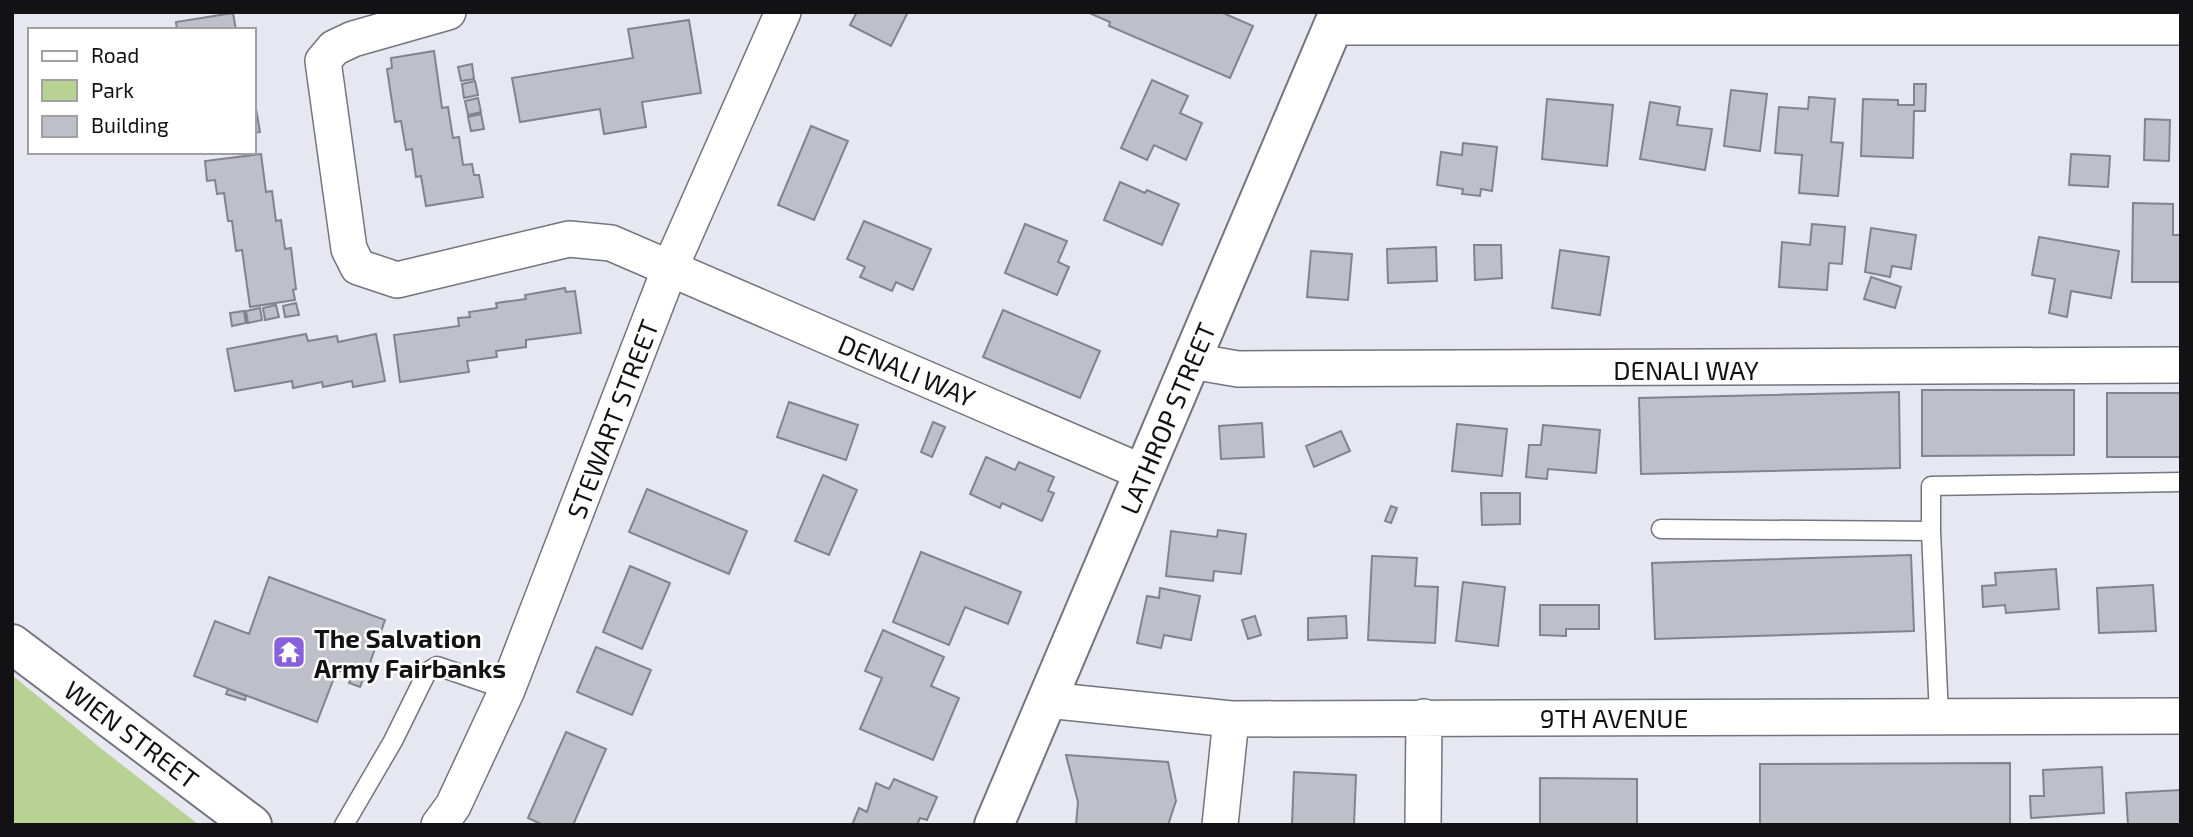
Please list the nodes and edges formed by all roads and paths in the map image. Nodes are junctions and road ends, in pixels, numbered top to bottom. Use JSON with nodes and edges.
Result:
{"nodes":[{"id":1,"x":448,"y":12,"type":"edge"},
{"id":2,"x":783,"y":12,"type":"edge"},
{"id":3,"x":1336,"y":20,"type":"edge"},
{"id":4,"x":2181,"y":27,"type":"edge"},
{"id":5,"x":670,"y":268,"type":"junction"},
{"id":6,"x":1191,"y":360,"type":"junction"},
{"id":7,"x":2181,"y":365,"type":"edge"},
{"id":8,"x":1144,"y":473,"type":"junction"},
{"id":9,"x":2181,"y":482,"type":"edge"},
{"id":10,"x":1661,"y":529,"type":"dead end"},
{"id":11,"x":1931,"y":530,"type":"junction"},
{"id":12,"x":12,"y":644,"type":"edge"},
{"id":13,"x":507,"y":690,"type":"junction"},
{"id":14,"x":1047,"y":700,"type":"junction"},
{"id":15,"x":2181,"y":716,"type":"edge"},
{"id":16,"x":1424,"y":717,"type":"junction"},
{"id":17,"x":1939,"y":717,"type":"junction"},
{"id":18,"x":1231,"y":719,"type":"junction"},
{"id":19,"x":252,"y":825,"type":"edge"},
{"id":20,"x":344,"y":825,"type":"edge"},
{"id":21,"x":439,"y":825,"type":"edge"},
{"id":22,"x":994,"y":825,"type":"edge"},
{"id":23,"x":1220,"y":825,"type":"edge"},
{"id":24,"x":1423,"y":825,"type":"edge"}],
"edges":[{"from":1,"to":5,"type":"street","name":"DENALI WAY"},
{"from":2,"to":5,"type":"street","name":"STEWART STREET"},
{"from":3,"to":4,"type":"street"},
{"from":3,"to":6,"type":"street","name":"LATHROP STREET"},
{"from":5,"to":8,"type":"street","name":"DENALI WAY"},
{"from":5,"to":13,"type":"street","name":"STEWART STREET"},
{"from":6,"to":7,"type":"street","name":"DENALI WAY"},
{"from":6,"to":8,"type":"street","name":"LATHROP STREET"},
{"from":8,"to":14,"type":"street","name":"LATHROP STREET"},
{"from":9,"to":11,"type":"lane"},
{"from":10,"to":11,"type":"lane"},
{"from":11,"to":17,"type":"lane"},
{"from":12,"to":19,"type":"street","name":"WIEN STREET"},
{"from":13,"to":20,"type":"lane"},
{"from":13,"to":21,"type":"street","name":"STEWART STREET"},
{"from":14,"to":18,"type":"street","name":"9TH AVENUE"},
{"from":14,"to":22,"type":"street","name":"LATHROP STREET"},
{"from":15,"to":17,"type":"street","name":"9TH AVENUE"},
{"from":16,"to":17,"type":"street","name":"9TH AVENUE"},
{"from":16,"to":18,"type":"street","name":"9TH AVENUE"},
{"from":16,"to":24,"type":"street"},
{"from":18,"to":23,"type":"street"}]}
